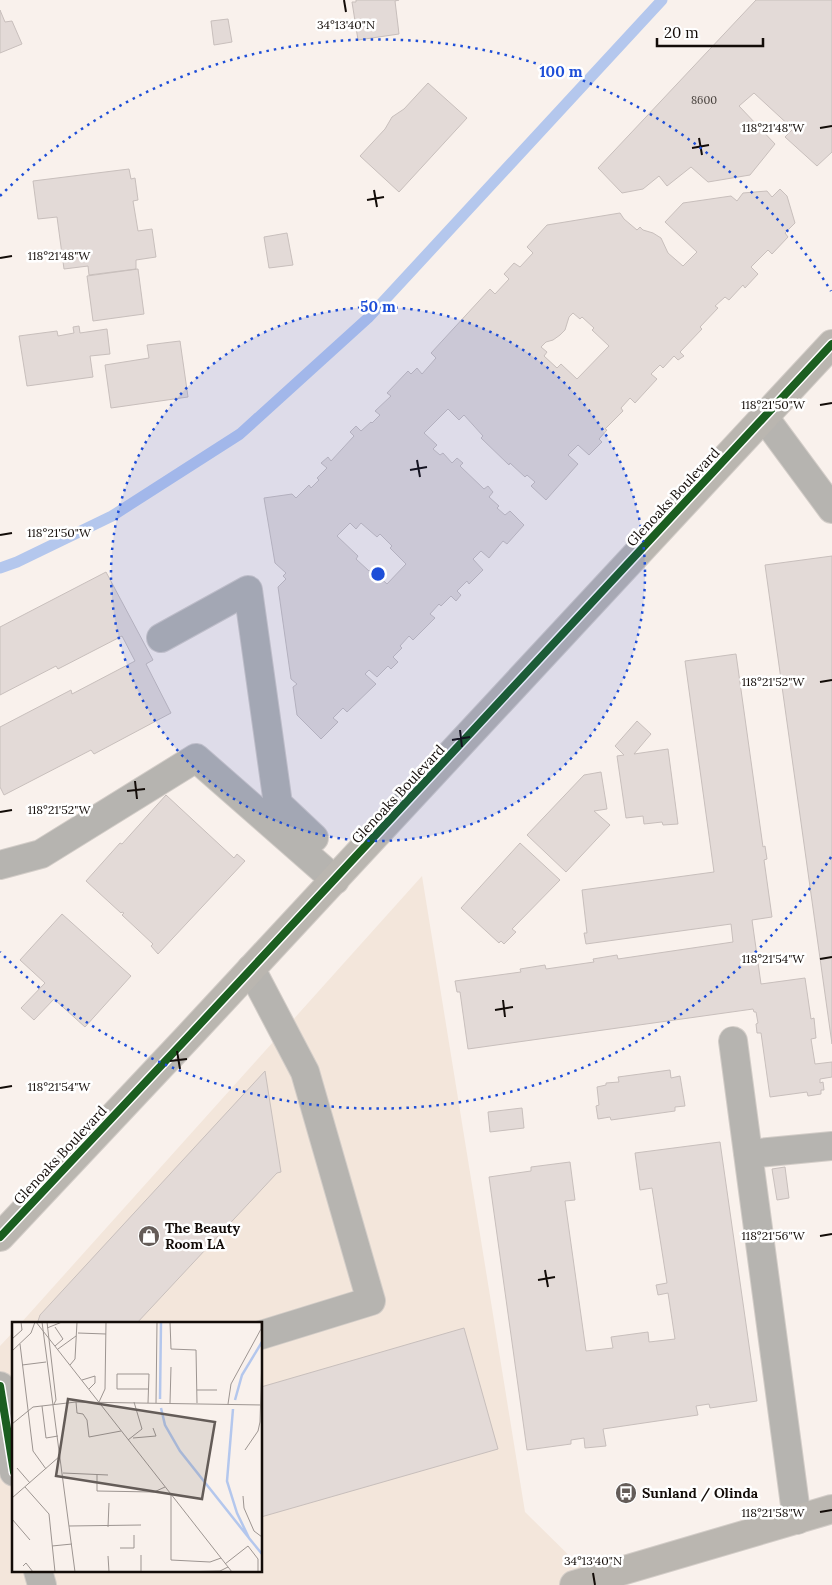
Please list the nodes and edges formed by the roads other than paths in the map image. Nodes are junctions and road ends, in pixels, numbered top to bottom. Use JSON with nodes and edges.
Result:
{"nodes":[{"id":1,"x":832,"y":344,"type":"edge"},
{"id":2,"x":764,"y":417,"type":"junction"},
{"id":3,"x":832,"y":509,"type":"edge"},
{"id":4,"x":161,"y":638,"type":"dead end"},
{"id":5,"x":0,"y":865,"type":"edge"},
{"id":6,"x":340,"y":874,"type":"junction"},
{"id":7,"x":251,"y":969,"type":"junction"},
{"id":8,"x":733,"y":1041,"type":"dead end"},
{"id":9,"x":832,"y":1146,"type":"edge"},
{"id":10,"x":748,"y":1154,"type":"junction"},
{"id":11,"x":0,"y":1237,"type":"edge"},
{"id":12,"x":262,"y":1335,"type":"edge"},
{"id":13,"x":0,"y":1386,"type":"edge"},
{"id":14,"x":12,"y":1460,"type":"edge"},
{"id":15,"x":832,"y":1509,"type":"edge"},
{"id":16,"x":796,"y":1520,"type":"junction"},
{"id":17,"x":38,"y":1572,"type":"edge"},
{"id":18,"x":625,"y":1579,"type":"edge"},
{"id":19,"x":42,"y":1585,"type":"edge"},
{"id":20,"x":574,"y":1585,"type":"edge"}],
"edges":[{"from":1,"to":2,"type":"main road","name":"Glenoaks Boulevard"},
{"from":2,"to":3,"type":"street"},
{"from":2,"to":6,"type":"main road","name":"Glenoaks Boulevard"},
{"from":4,"to":6,"type":"street"},
{"from":5,"to":6,"type":"street"},
{"from":6,"to":7,"type":"main road","name":"Glenoaks Boulevard"},
{"from":7,"to":11,"type":"main road","name":"Glenoaks Boulevard"},
{"from":7,"to":12,"type":"street"},
{"from":8,"to":10,"type":"street"},
{"from":9,"to":10,"type":"street"},
{"from":10,"to":16,"type":"street"},
{"from":13,"to":14,"type":"street"},
{"from":15,"to":16,"type":"main road"},
{"from":16,"to":18,"type":"main road"},
{"from":17,"to":19,"type":"street"},
{"from":18,"to":20,"type":"main road"}]}
